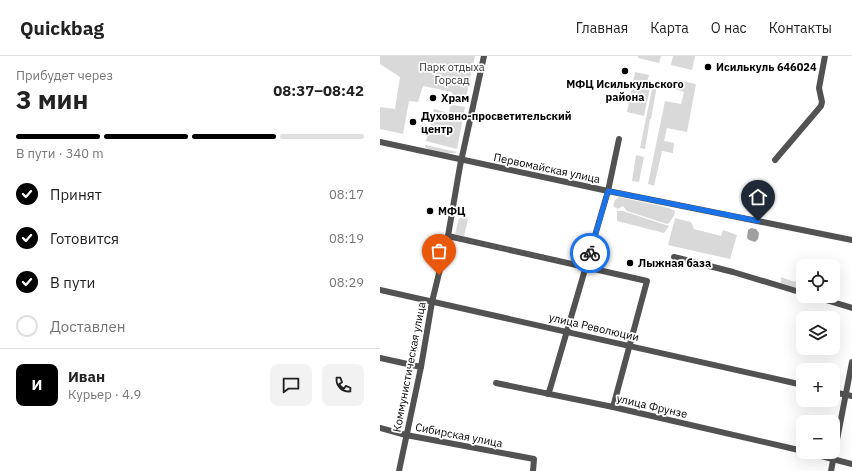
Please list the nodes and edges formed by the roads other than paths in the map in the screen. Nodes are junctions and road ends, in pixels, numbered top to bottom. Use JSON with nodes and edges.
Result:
{"nodes":[{"id":1,"x":484,"y":56,"type":"edge"},
{"id":2,"x":825,"y":56,"type":"edge"},
{"id":3,"x":619,"y":139,"type":"dead end"},
{"id":4,"x":380,"y":142,"type":"edge"},
{"id":5,"x":462,"y":160,"type":"junction"},
{"id":6,"x":775,"y":160,"type":"dead end"},
{"id":7,"x":608,"y":191,"type":"junction"},
{"id":8,"x":448,"y":236,"type":"junction"},
{"id":9,"x":852,"y":240,"type":"edge"},
{"id":10,"x":674,"y":257,"type":"dead end"},
{"id":11,"x":586,"y":266,"type":"junction"},
{"id":12,"x":380,"y":290,"type":"edge"},
{"id":13,"x":796,"y":291,"type":"edge"},
{"id":14,"x":432,"y":302,"type":"junction"},
{"id":15,"x":836,"y":303,"type":"edge"},
{"id":16,"x":852,"y":308,"type":"edge"},
{"id":17,"x":567,"y":332,"type":"junction"},
{"id":18,"x":630,"y":345,"type":"junction"},
{"id":19,"x":380,"y":358,"type":"edge"},
{"id":20,"x":852,"y":362,"type":"edge"},
{"id":21,"x":421,"y":366,"type":"junction"},
{"id":22,"x":496,"y":383,"type":"dead end"},
{"id":23,"x":796,"y":383,"type":"edge"},
{"id":24,"x":548,"y":394,"type":"junction"},
{"id":25,"x":849,"y":396,"type":"edge"},
{"id":26,"x":613,"y":407,"type":"junction"},
{"id":27,"x":380,"y":428,"type":"edge"},
{"id":28,"x":840,"y":431,"type":"edge"},
{"id":29,"x":406,"y":435,"type":"junction"},
{"id":30,"x":796,"y":450,"type":"edge"},
{"id":31,"x":833,"y":459,"type":"edge"},
{"id":32,"x":836,"y":459,"type":"edge"},
{"id":33,"x":852,"y":464,"type":"edge"},
{"id":34,"x":399,"y":471,"type":"edge"},
{"id":35,"x":533,"y":471,"type":"edge"},
{"id":36,"x":831,"y":471,"type":"edge"}],
"edges":[{"from":1,"to":5,"type":"street","name":"Коммунистическая улица"},
{"from":2,"to":6,"type":"street"},
{"from":3,"to":7,"type":"street"},
{"from":4,"to":5,"type":"street","name":"Первомайская улица"},
{"from":5,"to":7,"type":"street","name":"Первомайская улица"},
{"from":5,"to":8,"type":"street","name":"Коммунистическая улица"},
{"from":7,"to":9,"type":"street","name":"Первомайская улица"},
{"from":7,"to":11,"type":"street"},
{"from":8,"to":11,"type":"street"},
{"from":8,"to":14,"type":"street","name":"Коммунистическая улица"},
{"from":10,"to":13,"type":"street"},
{"from":11,"to":17,"type":"street"},
{"from":11,"to":18,"type":"street"},
{"from":12,"to":14,"type":"street","name":"улица Революции"},
{"from":14,"to":17,"type":"street","name":"улица Революции"},
{"from":14,"to":21,"type":"street","name":"Коммунистическая улица"},
{"from":15,"to":16,"type":"street"},
{"from":17,"to":18,"type":"street","name":"улица Революции"},
{"from":17,"to":24,"type":"street"},
{"from":18,"to":23,"type":"street","name":"улица Революции"},
{"from":18,"to":26,"type":"street"},
{"from":19,"to":21,"type":"street"},
{"from":20,"to":25,"type":"street"},
{"from":21,"to":29,"type":"street","name":"Коммунистическая улица"},
{"from":22,"to":24,"type":"street","name":"улица Фрунзе"},
{"from":24,"to":26,"type":"street","name":"улица Фрунзе"},
{"from":25,"to":28,"type":"street"},
{"from":26,"to":30,"type":"street","name":"улица Фрунзе"},
{"from":27,"to":29,"type":"street","name":"Сибирская улица"},
{"from":29,"to":34,"type":"street","name":"Коммунистическая улица"},
{"from":29,"to":35,"type":"street","name":"Сибирская улица"},
{"from":31,"to":36,"type":"street"},
{"from":32,"to":33,"type":"street","name":"улица Фрунзе"}]}
